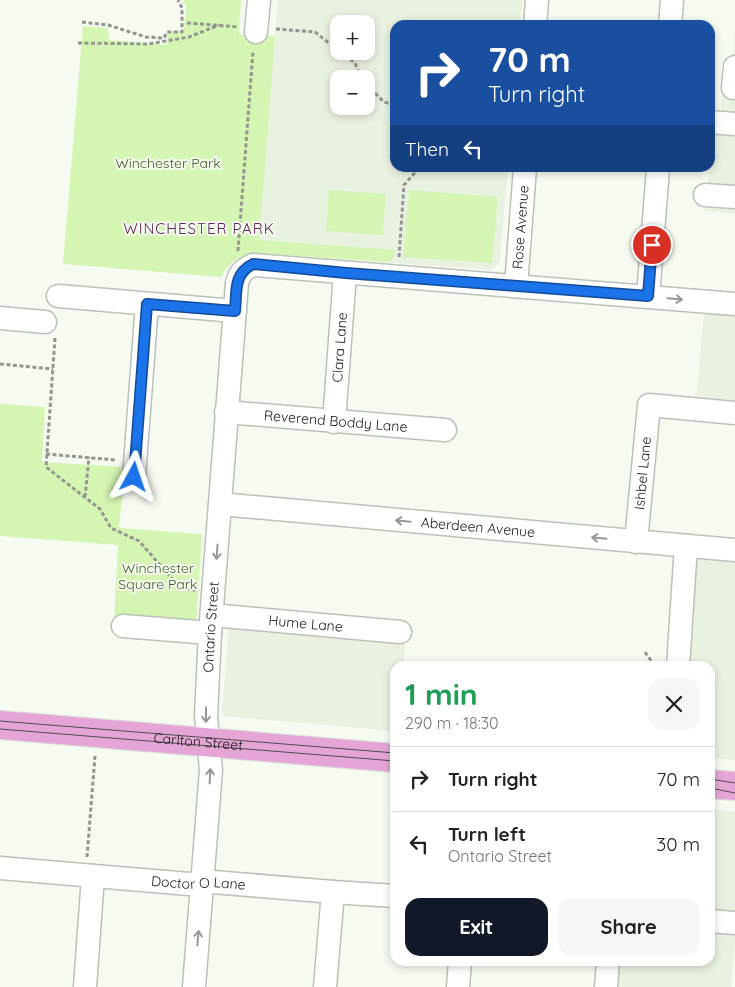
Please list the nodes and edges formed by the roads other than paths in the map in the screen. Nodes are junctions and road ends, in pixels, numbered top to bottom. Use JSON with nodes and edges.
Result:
{"nodes":[{"id":1,"x":258,"y":0,"type":"edge"},
{"id":2,"x":537,"y":0,"type":"edge"},
{"id":3,"x":672,"y":0,"type":"edge"},
{"id":4,"x":535,"y":20,"type":"edge"},
{"id":5,"x":670,"y":20,"type":"edge"},
{"id":6,"x":257,"y":29,"type":"road end"},
{"id":7,"x":715,"y":122,"type":"edge"},
{"id":8,"x":735,"y":124,"type":"edge"},
{"id":9,"x":525,"y":172,"type":"edge"},
{"id":10,"x":658,"y":172,"type":"edge"},
{"id":11,"x":705,"y":195,"type":"dead end"},
{"id":12,"x":735,"y":197,"type":"edge"},
{"id":13,"x":346,"y":273,"type":"junction"},
{"id":14,"x":516,"y":286,"type":"junction"},
{"id":15,"x":58,"y":296,"type":"dead end"},
{"id":16,"x":648,"y":296,"type":"junction"},
{"id":17,"x":147,"y":304,"type":"junction"},
{"id":18,"x":735,"y":304,"type":"edge"},
{"id":19,"x":235,"y":311,"type":"junction"},
{"id":20,"x":0,"y":318,"type":"edge"},
{"id":21,"x":50,"y":328,"type":"road end"},
{"id":22,"x":226,"y":412,"type":"junction"},
{"id":23,"x":735,"y":413,"type":"edge"},
{"id":24,"x":334,"y":422,"type":"junction"},
{"id":25,"x":445,"y":430,"type":"dead end"},
{"id":26,"x":134,"y":477,"type":"dead end"},
{"id":27,"x":220,"y":504,"type":"junction"},
{"id":28,"x":636,"y":542,"type":"junction"},
{"id":29,"x":686,"y":546,"type":"junction"},
{"id":30,"x":735,"y":550,"type":"edge"},
{"id":31,"x":211,"y":624,"type":"junction"},
{"id":32,"x":123,"y":626,"type":"dead end"},
{"id":33,"x":400,"y":632,"type":"dead end"},
{"id":34,"x":678,"y":661,"type":"edge"},
{"id":35,"x":0,"y":725,"type":"edge"},
{"id":36,"x":208,"y":742,"type":"junction"},
{"id":37,"x":390,"y":758,"type":"edge"},
{"id":38,"x":715,"y":784,"type":"edge"},
{"id":39,"x":735,"y":786,"type":"edge"},
{"id":40,"x":0,"y":868,"type":"edge"},
{"id":41,"x":90,"y":876,"type":"junction"},
{"id":42,"x":202,"y":883,"type":"junction"},
{"id":43,"x":333,"y":892,"type":"junction"},
{"id":44,"x":390,"y":896,"type":"edge"},
{"id":45,"x":715,"y":921,"type":"edge"},
{"id":46,"x":735,"y":923,"type":"edge"},
{"id":47,"x":460,"y":966,"type":"edge"},
{"id":48,"x":608,"y":966,"type":"edge"},
{"id":49,"x":85,"y":987,"type":"edge"},
{"id":50,"x":194,"y":987,"type":"edge"},
{"id":51,"x":325,"y":987,"type":"edge"},
{"id":52,"x":458,"y":987,"type":"edge"},
{"id":53,"x":606,"y":987,"type":"edge"}],
"edges":[{"from":1,"to":6,"type":"street"},
{"from":2,"to":4,"type":"street"},
{"from":3,"to":5,"type":"street"},
{"from":7,"to":8,"type":"street"},
{"from":9,"to":14,"type":"street","name":"Rose Avenue"},
{"from":10,"to":16,"type":"street"},
{"from":11,"to":12,"type":"street"},
{"from":13,"to":14,"type":"street"},
{"from":13,"to":19,"type":"street","name":"Ontario Street"},
{"from":13,"to":24,"type":"street","name":"Clara Lane"},
{"from":14,"to":16,"type":"street"},
{"from":15,"to":17,"type":"street"},
{"from":16,"to":18,"type":"street","one_way":true},
{"from":17,"to":19,"type":"street"},
{"from":17,"to":26,"type":"street"},
{"from":19,"to":22,"type":"street","name":"Ontario Street"},
{"from":20,"to":21,"type":"street"},
{"from":22,"to":24,"type":"street","name":"Reverend Boddy Lane"},
{"from":22,"to":27,"type":"street","name":"Ontario Street"},
{"from":23,"to":28,"type":"street","name":"Ishbel Lane"},
{"from":24,"to":25,"type":"street","name":"Reverend Boddy Lane"},
{"from":28,"to":27,"type":"street","name":"Aberdeen Avenue","one_way":true},
{"from":27,"to":31,"type":"street","name":"Ontario Street","one_way":true},
{"from":28,"to":29,"type":"street","name":"Aberdeen Avenue"},
{"from":29,"to":30,"type":"street","name":"Aberdeen Avenue"},
{"from":29,"to":34,"type":"street"},
{"from":31,"to":32,"type":"street","name":"Hume Lane"},
{"from":31,"to":33,"type":"street","name":"Hume Lane"},
{"from":31,"to":36,"type":"street","name":"Ontario Street","one_way":true},
{"from":35,"to":36,"type":"main road","name":"Carlton Street"},
{"from":36,"to":37,"type":"main road","name":"Carlton Street"},
{"from":42,"to":36,"type":"street","name":"Ontario Street","one_way":true},
{"from":38,"to":39,"type":"main road"},
{"from":40,"to":41,"type":"street","name":"Doctor O Lane"},
{"from":41,"to":42,"type":"street","name":"Doctor O Lane"},
{"from":41,"to":49,"type":"street"},
{"from":42,"to":43,"type":"street","name":"Doctor O Lane"},
{"from":50,"to":42,"type":"street","name":"Ontario Street","one_way":true},
{"from":43,"to":44,"type":"street","name":"Doctor O Lane"},
{"from":43,"to":51,"type":"street"},
{"from":45,"to":46,"type":"street"},
{"from":47,"to":52,"type":"street"},
{"from":48,"to":53,"type":"street"}]}
